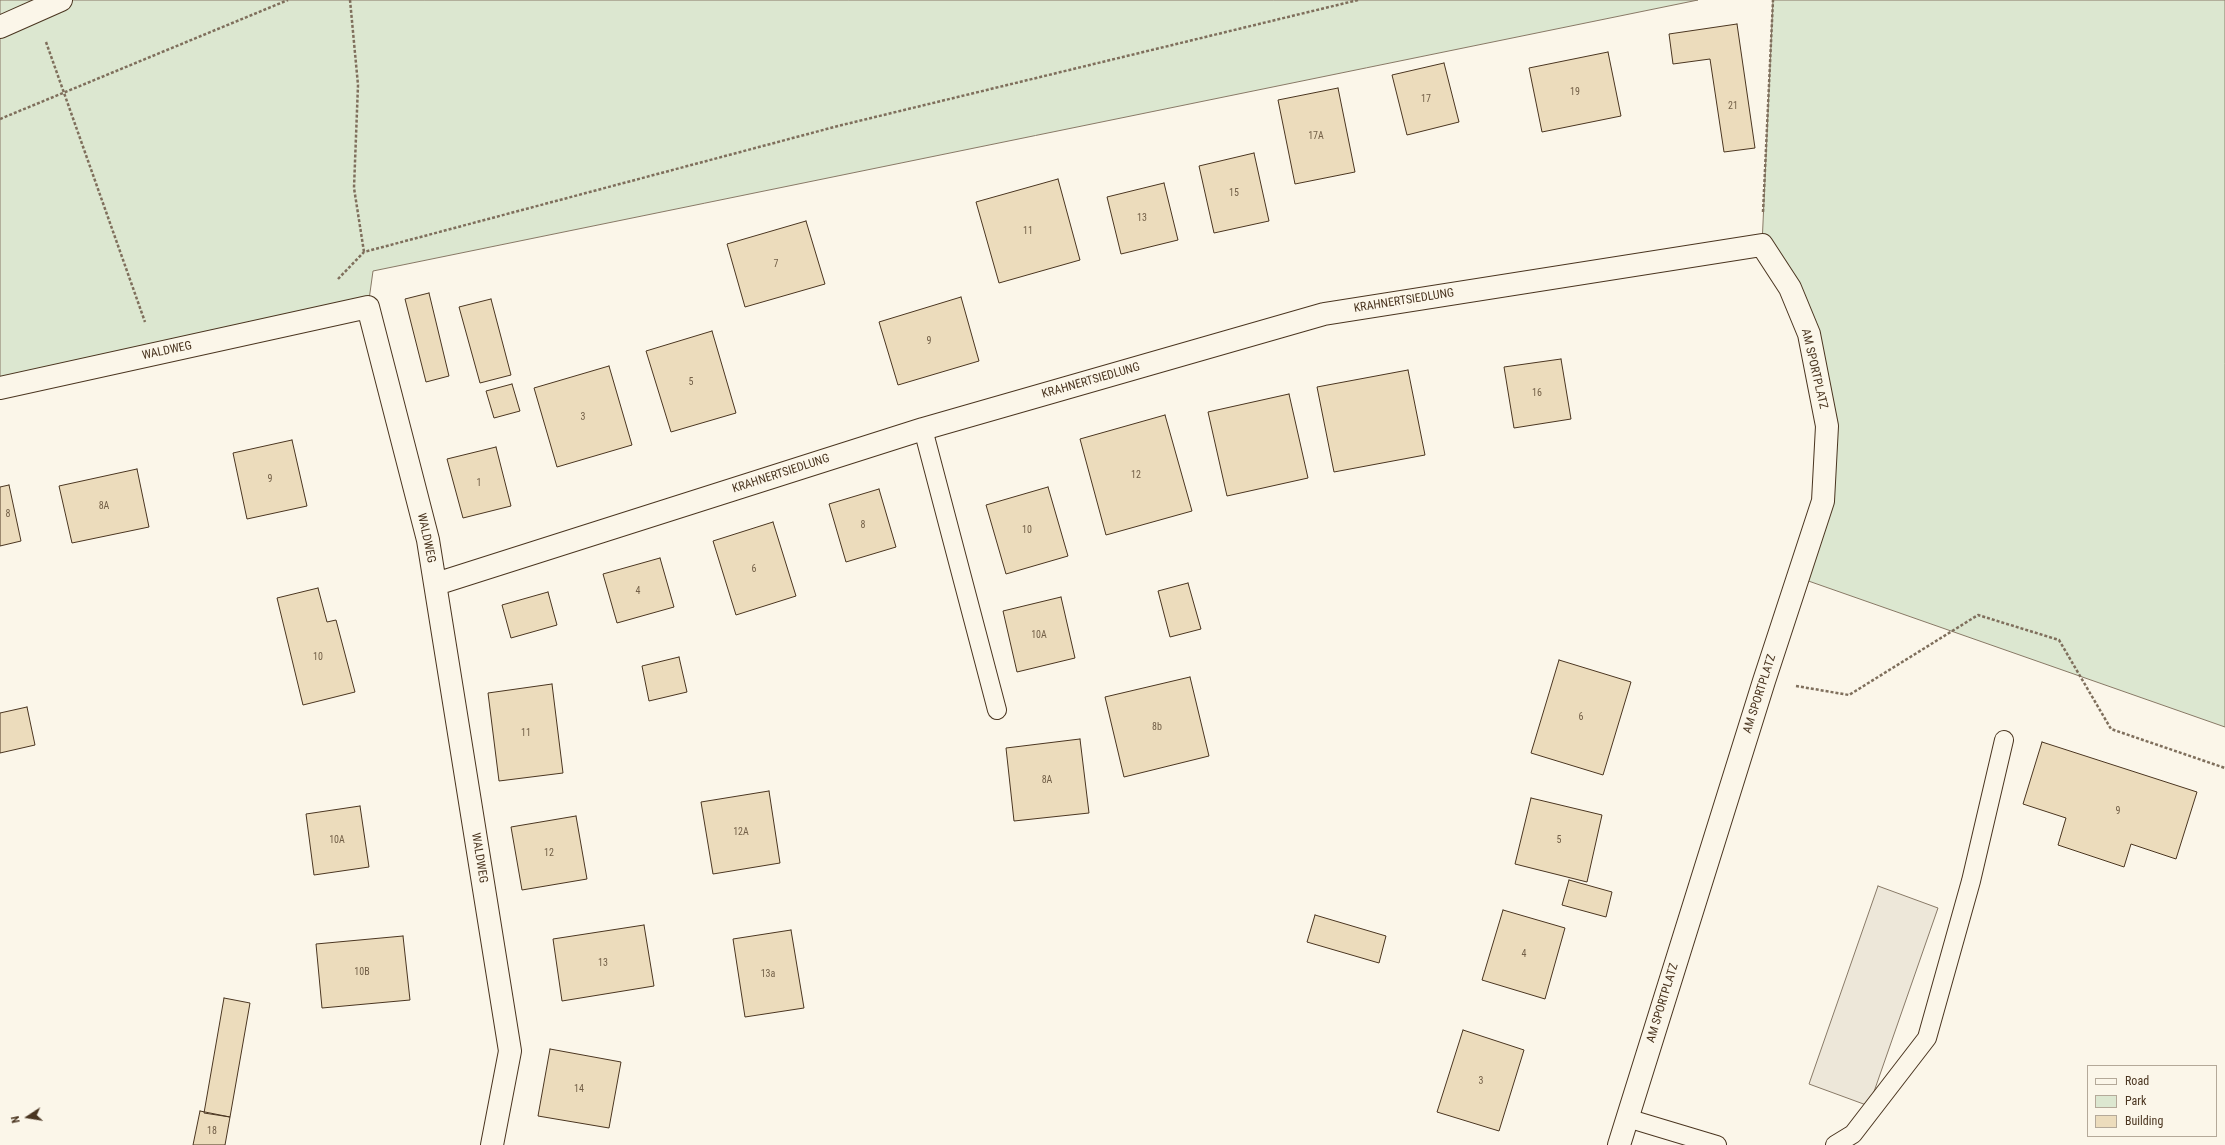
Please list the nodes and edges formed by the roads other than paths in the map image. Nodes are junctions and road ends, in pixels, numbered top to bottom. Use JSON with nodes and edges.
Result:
{"nodes":[{"id":1,"x":61,"y":0,"type":"edge"},
{"id":2,"x":0,"y":27,"type":"edge"},
{"id":3,"x":1762,"y":245,"type":"joint"},
{"id":4,"x":0,"y":388,"type":"edge"},
{"id":5,"x":923,"y":429,"type":"junction"},
{"id":6,"x":436,"y":584,"type":"junction"},
{"id":7,"x":997,"y":710,"type":"dead end"},
{"id":8,"x":2004,"y":740,"type":"dead end"},
{"id":9,"x":1627,"y":1118,"type":"junction"},
{"id":10,"x":492,"y":1145,"type":"edge"},
{"id":11,"x":1619,"y":1145,"type":"edge"},
{"id":12,"x":1717,"y":1145,"type":"edge"},
{"id":13,"x":1835,"y":1145,"type":"edge"}],
"edges":[{"from":1,"to":2,"type":"street"},
{"from":3,"to":5,"type":"street","name":"KRAHNERTSIEDLUNG"},
{"from":3,"to":9,"type":"street","name":"AM SPORTPLATZ"},
{"from":4,"to":6,"type":"street","name":"WALDWEG"},
{"from":5,"to":6,"type":"street","name":"KRAHNERTSIEDLUNG"},
{"from":5,"to":7,"type":"lane"},
{"from":6,"to":10,"type":"street","name":"WALDWEG"},
{"from":8,"to":13,"type":"lane"},
{"from":9,"to":11,"type":"street","name":"AM SPORTPLATZ"},
{"from":9,"to":12,"type":"lane"}]}
